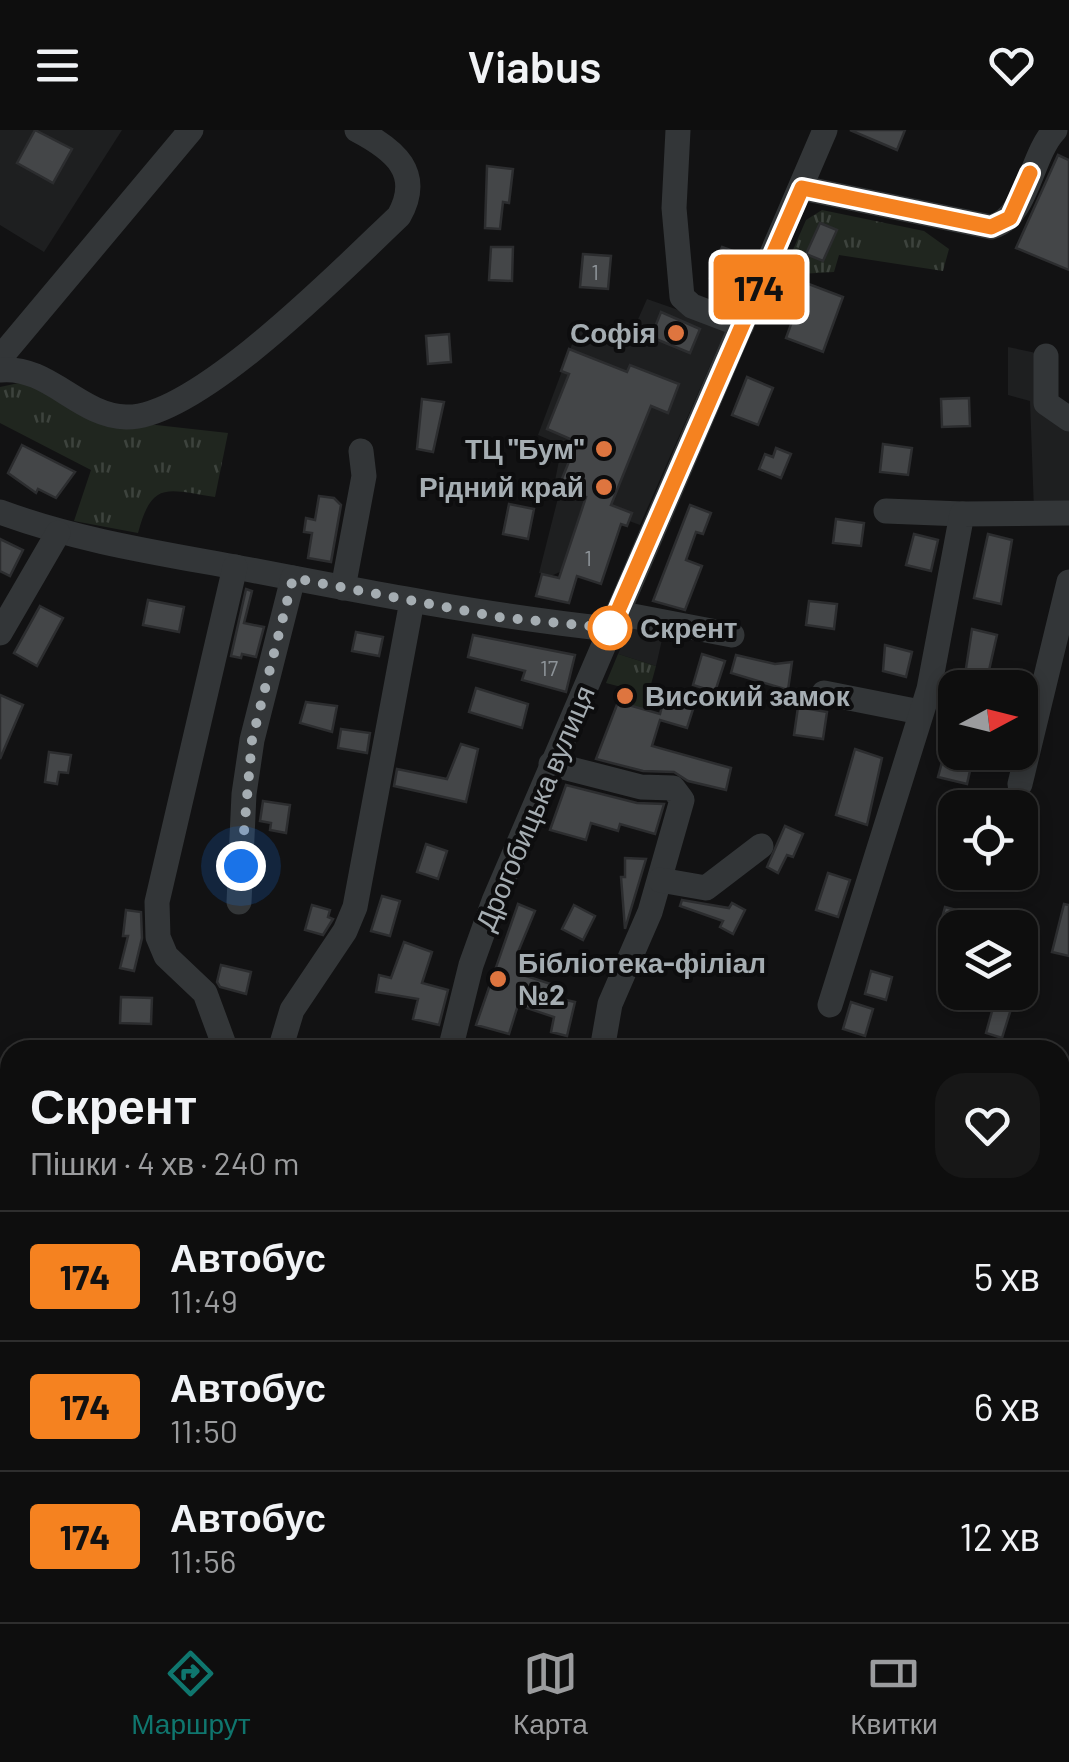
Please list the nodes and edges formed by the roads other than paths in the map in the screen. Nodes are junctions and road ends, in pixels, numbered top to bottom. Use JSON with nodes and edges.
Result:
{"nodes":[{"id":1,"x":191,"y":130,"type":"edge"},
{"id":2,"x":358,"y":130,"type":"edge"},
{"id":3,"x":678,"y":130,"type":"edge"},
{"id":4,"x":825,"y":130,"type":"edge"},
{"id":5,"x":1055,"y":130,"type":"edge"},
{"id":6,"x":802,"y":188,"type":"junction"},
{"id":7,"x":742,"y":324,"type":"junction"},
{"id":8,"x":1046,"y":356,"type":"dead end"},
{"id":9,"x":0,"y":358,"type":"edge"},
{"id":10,"x":0,"y":370,"type":"edge"},
{"id":11,"x":1069,"y":418,"type":"edge"},
{"id":12,"x":361,"y":451,"type":"dead end"},
{"id":13,"x":886,"y":511,"type":"dead end"},
{"id":14,"x":0,"y":512,"type":"edge"},
{"id":15,"x":1069,"y":513,"type":"edge"},
{"id":16,"x":962,"y":514,"type":"junction"},
{"id":17,"x":58,"y":533,"type":"junction"},
{"id":18,"x":235,"y":567,"type":"junction"},
{"id":19,"x":293,"y":578,"type":"junction"},
{"id":20,"x":1069,"y":582,"type":"edge"},
{"id":21,"x":343,"y":588,"type":"junction"},
{"id":22,"x":412,"y":601,"type":"junction"},
{"id":23,"x":614,"y":621,"type":"junction"},
{"id":24,"x":0,"y":634,"type":"edge"},
{"id":25,"x":732,"y":635,"type":"dead end"},
{"id":26,"x":824,"y":693,"type":"dead end"},
{"id":27,"x":920,"y":712,"type":"junction"},
{"id":28,"x":551,"y":764,"type":"junction"},
{"id":29,"x":1020,"y":784,"type":"dead end"},
{"id":30,"x":762,"y":846,"type":"dead end"},
{"id":31,"x":660,"y":880,"type":"junction"},
{"id":32,"x":239,"y":902,"type":"dead end"},
{"id":33,"x":830,"y":1005,"type":"dead end"},
{"id":34,"x":222,"y":1040,"type":"edge"},
{"id":35,"x":283,"y":1040,"type":"edge"},
{"id":36,"x":453,"y":1040,"type":"edge"},
{"id":37,"x":604,"y":1040,"type":"edge"}],
"edges":[{"from":1,"to":9,"type":"street"},
{"from":2,"to":10,"type":"street"},
{"from":3,"to":7,"type":"street"},
{"from":4,"to":6,"type":"street","name":"Дрогобицька вулиця"},
{"from":5,"to":6,"type":"street"},
{"from":6,"to":7,"type":"street","name":"Дрогобицька вулиця"},
{"from":7,"to":23,"type":"street","name":"Дрогобицька вулиця"},
{"from":8,"to":11,"type":"street"},
{"from":12,"to":21,"type":"street"},
{"from":13,"to":16,"type":"street"},
{"from":14,"to":17,"type":"street"},
{"from":15,"to":16,"type":"street"},
{"from":16,"to":27,"type":"street"},
{"from":17,"to":18,"type":"street"},
{"from":17,"to":24,"type":"street"},
{"from":18,"to":19,"type":"street"},
{"from":18,"to":34,"type":"street"},
{"from":19,"to":21,"type":"street"},
{"from":19,"to":32,"type":"street"},
{"from":20,"to":29,"type":"street"},
{"from":21,"to":22,"type":"street"},
{"from":22,"to":23,"type":"street"},
{"from":22,"to":35,"type":"street"},
{"from":23,"to":25,"type":"street"},
{"from":23,"to":28,"type":"street","name":"Дрогобицька вулиця"},
{"from":26,"to":27,"type":"street"},
{"from":27,"to":33,"type":"street"},
{"from":28,"to":31,"type":"street"},
{"from":28,"to":36,"type":"street","name":"Дрогобицька вулиця"},
{"from":30,"to":31,"type":"street"},
{"from":31,"to":37,"type":"street"}]}
